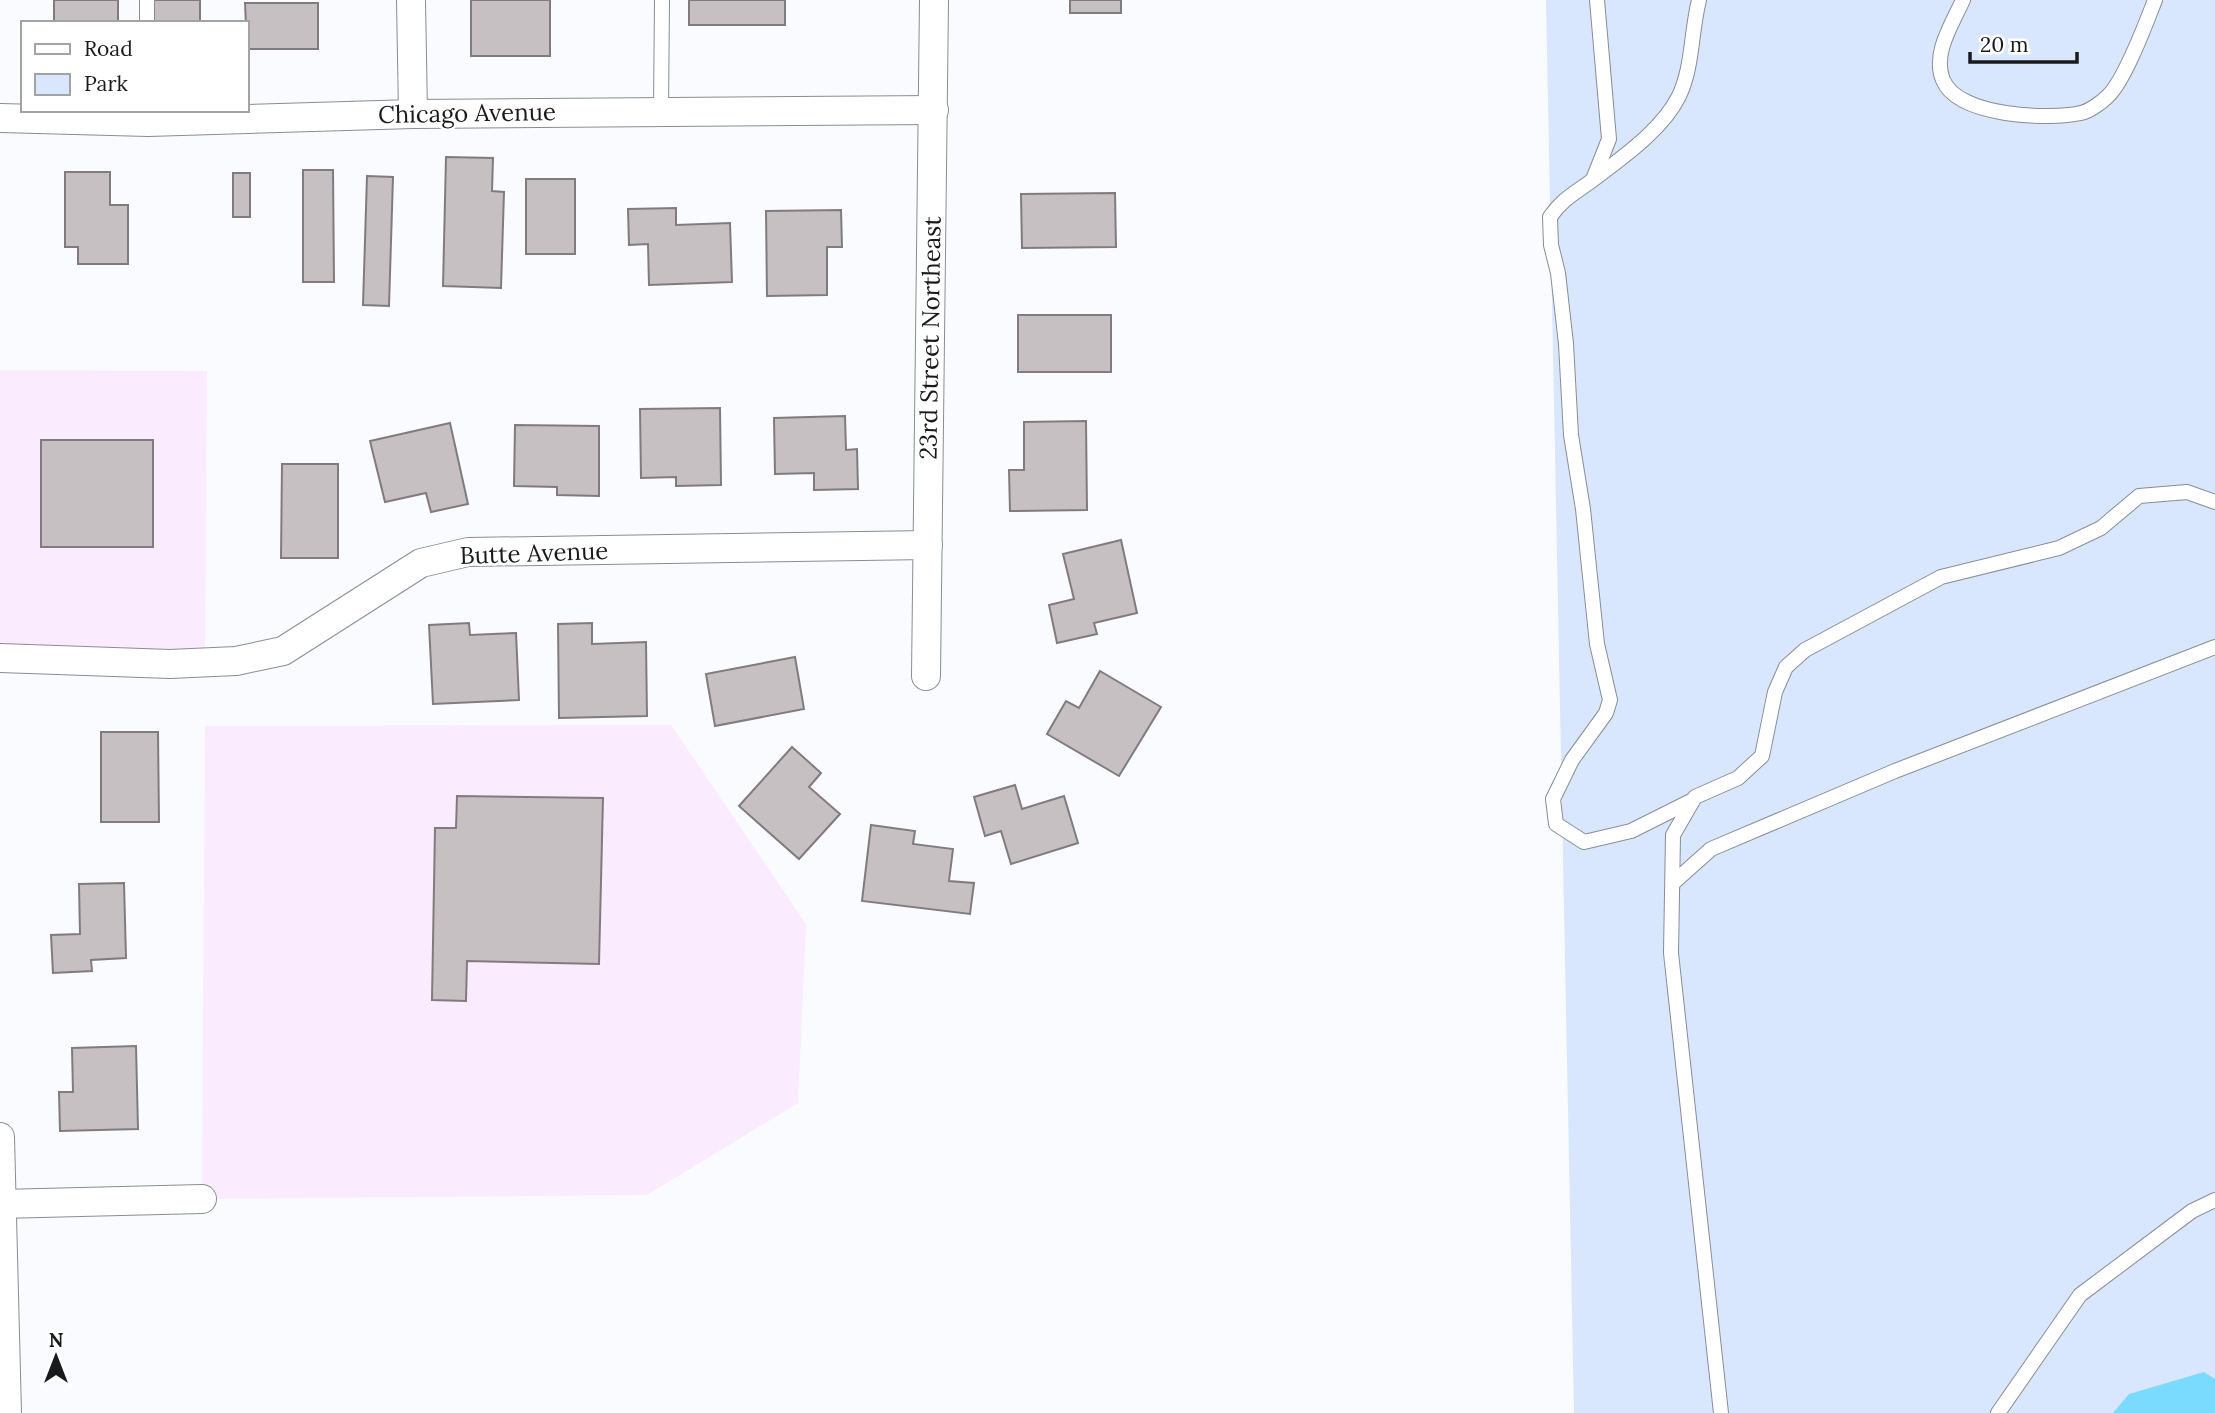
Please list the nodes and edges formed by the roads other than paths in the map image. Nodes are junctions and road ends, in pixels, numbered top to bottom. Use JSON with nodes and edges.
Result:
{"nodes":[{"id":1,"x":147,"y":0,"type":"edge"},
{"id":2,"x":411,"y":0,"type":"edge"},
{"id":3,"x":662,"y":0,"type":"edge"},
{"id":4,"x":934,"y":0,"type":"edge"},
{"id":5,"x":1597,"y":0,"type":"edge"},
{"id":6,"x":1699,"y":0,"type":"edge"},
{"id":7,"x":1963,"y":0,"type":"edge"},
{"id":8,"x":2155,"y":0,"type":"edge"},
{"id":9,"x":147,"y":21,"type":"edge"},
{"id":10,"x":934,"y":110,"type":"junction"},
{"id":11,"x":662,"y":111,"type":"junction"},
{"id":12,"x":413,"y":114,"type":"junction"},
{"id":13,"x":148,"y":116,"type":"edge"},
{"id":14,"x":0,"y":117,"type":"edge"},
{"id":15,"x":1593,"y":180,"type":"junction"},
{"id":16,"x":2215,"y":502,"type":"edge"},
{"id":17,"x":928,"y":545,"type":"junction"},
{"id":18,"x":2215,"y":647,"type":"edge"},
{"id":19,"x":0,"y":658,"type":"edge"},
{"id":20,"x":926,"y":676,"type":"dead end"},
{"id":21,"x":1694,"y":800,"type":"junction"},
{"id":22,"x":1672,"y":883,"type":"junction"},
{"id":23,"x":0,"y":1137,"type":"edge"},
{"id":24,"x":202,"y":1199,"type":"dead end"},
{"id":25,"x":2215,"y":1200,"type":"edge"},
{"id":26,"x":1,"y":1205,"type":"edge"},
{"id":27,"x":7,"y":1413,"type":"edge"},
{"id":28,"x":1721,"y":1413,"type":"edge"},
{"id":29,"x":1998,"y":1413,"type":"edge"}],
"edges":[{"from":1,"to":9,"type":"lane"},
{"from":2,"to":12,"type":"street"},
{"from":3,"to":11,"type":"lane"},
{"from":4,"to":10,"type":"street","name":"23rd Street Northeast"},
{"from":5,"to":15,"type":"lane"},
{"from":6,"to":15,"type":"lane"},
{"from":7,"to":8,"type":"lane"},
{"from":10,"to":11,"type":"street","name":"Chicago Avenue"},
{"from":10,"to":17,"type":"street","name":"23rd Street Northeast"},
{"from":11,"to":12,"type":"street","name":"Chicago Avenue"},
{"from":12,"to":13,"type":"street","name":"Chicago Avenue"},
{"from":13,"to":14,"type":"street","name":"Chicago Avenue"},
{"from":15,"to":21,"type":"lane"},
{"from":16,"to":21,"type":"lane"},
{"from":17,"to":19,"type":"street","name":"Butte Avenue"},
{"from":17,"to":20,"type":"street","name":"23rd Street Northeast"},
{"from":18,"to":22,"type":"lane"},
{"from":21,"to":22,"type":"lane"},
{"from":22,"to":28,"type":"lane"},
{"from":23,"to":26,"type":"street"},
{"from":24,"to":26,"type":"street"},
{"from":25,"to":29,"type":"lane"},
{"from":26,"to":27,"type":"street"}]}
